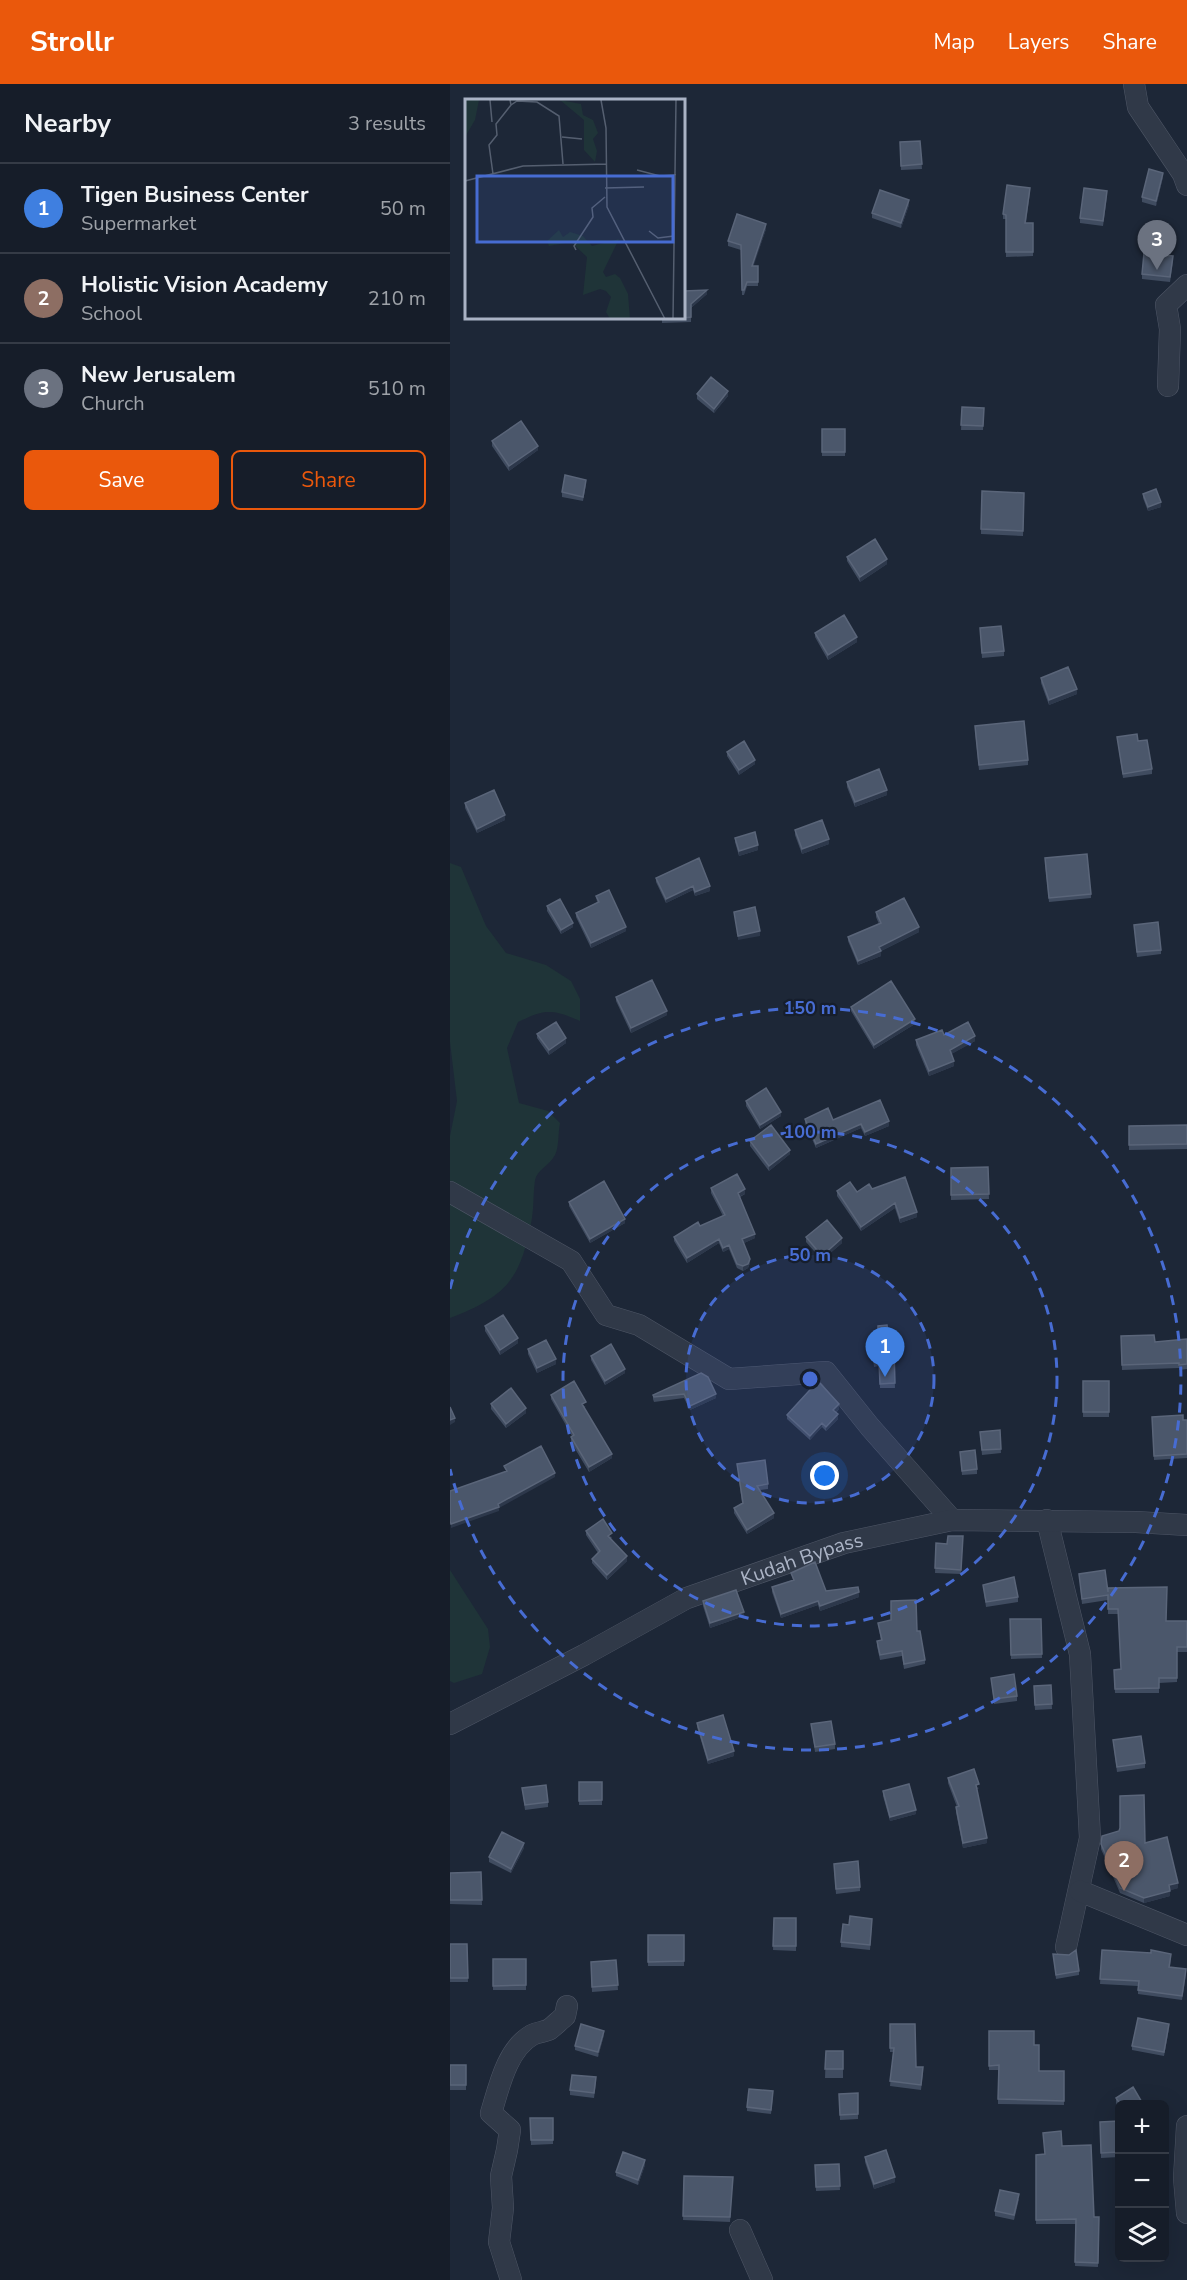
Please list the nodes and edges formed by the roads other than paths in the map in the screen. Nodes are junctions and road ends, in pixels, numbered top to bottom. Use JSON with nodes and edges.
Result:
{"nodes":[{"id":1,"x":1134,"y":84,"type":"edge"},
{"id":2,"x":1187,"y":184,"type":"edge"},
{"id":3,"x":1187,"y":285,"type":"edge"},
{"id":4,"x":1168,"y":386,"type":"dead end"},
{"id":5,"x":450,"y":1192,"type":"edge"},
{"id":6,"x":952,"y":1520,"type":"junction"},
{"id":7,"x":1047,"y":1520,"type":"junction"},
{"id":8,"x":1187,"y":1525,"type":"edge"},
{"id":9,"x":450,"y":1724,"type":"edge"},
{"id":10,"x":1080,"y":1891,"type":"junction"},
{"id":11,"x":1187,"y":1935,"type":"edge"},
{"id":12,"x":1066,"y":1947,"type":"dead end"},
{"id":13,"x":567,"y":2006,"type":"dead end"},
{"id":14,"x":1187,"y":2126,"type":"edge"},
{"id":15,"x":1187,"y":2213,"type":"edge"},
{"id":16,"x":740,"y":2230,"type":"dead end"},
{"id":17,"x":511,"y":2280,"type":"edge"},
{"id":18,"x":762,"y":2280,"type":"edge"}],
"edges":[{"from":1,"to":2,"type":"street"},
{"from":3,"to":4,"type":"street"},
{"from":5,"to":6,"type":"street"},
{"from":6,"to":7,"type":"street","name":"Kudah Bypass"},
{"from":6,"to":9,"type":"street","name":"Kudah Bypass"},
{"from":7,"to":8,"type":"street","name":"Kudah Bypass"},
{"from":7,"to":10,"type":"street"},
{"from":10,"to":11,"type":"street"},
{"from":10,"to":12,"type":"street"},
{"from":13,"to":17,"type":"street"},
{"from":14,"to":15,"type":"street"},
{"from":16,"to":18,"type":"street"}]}
